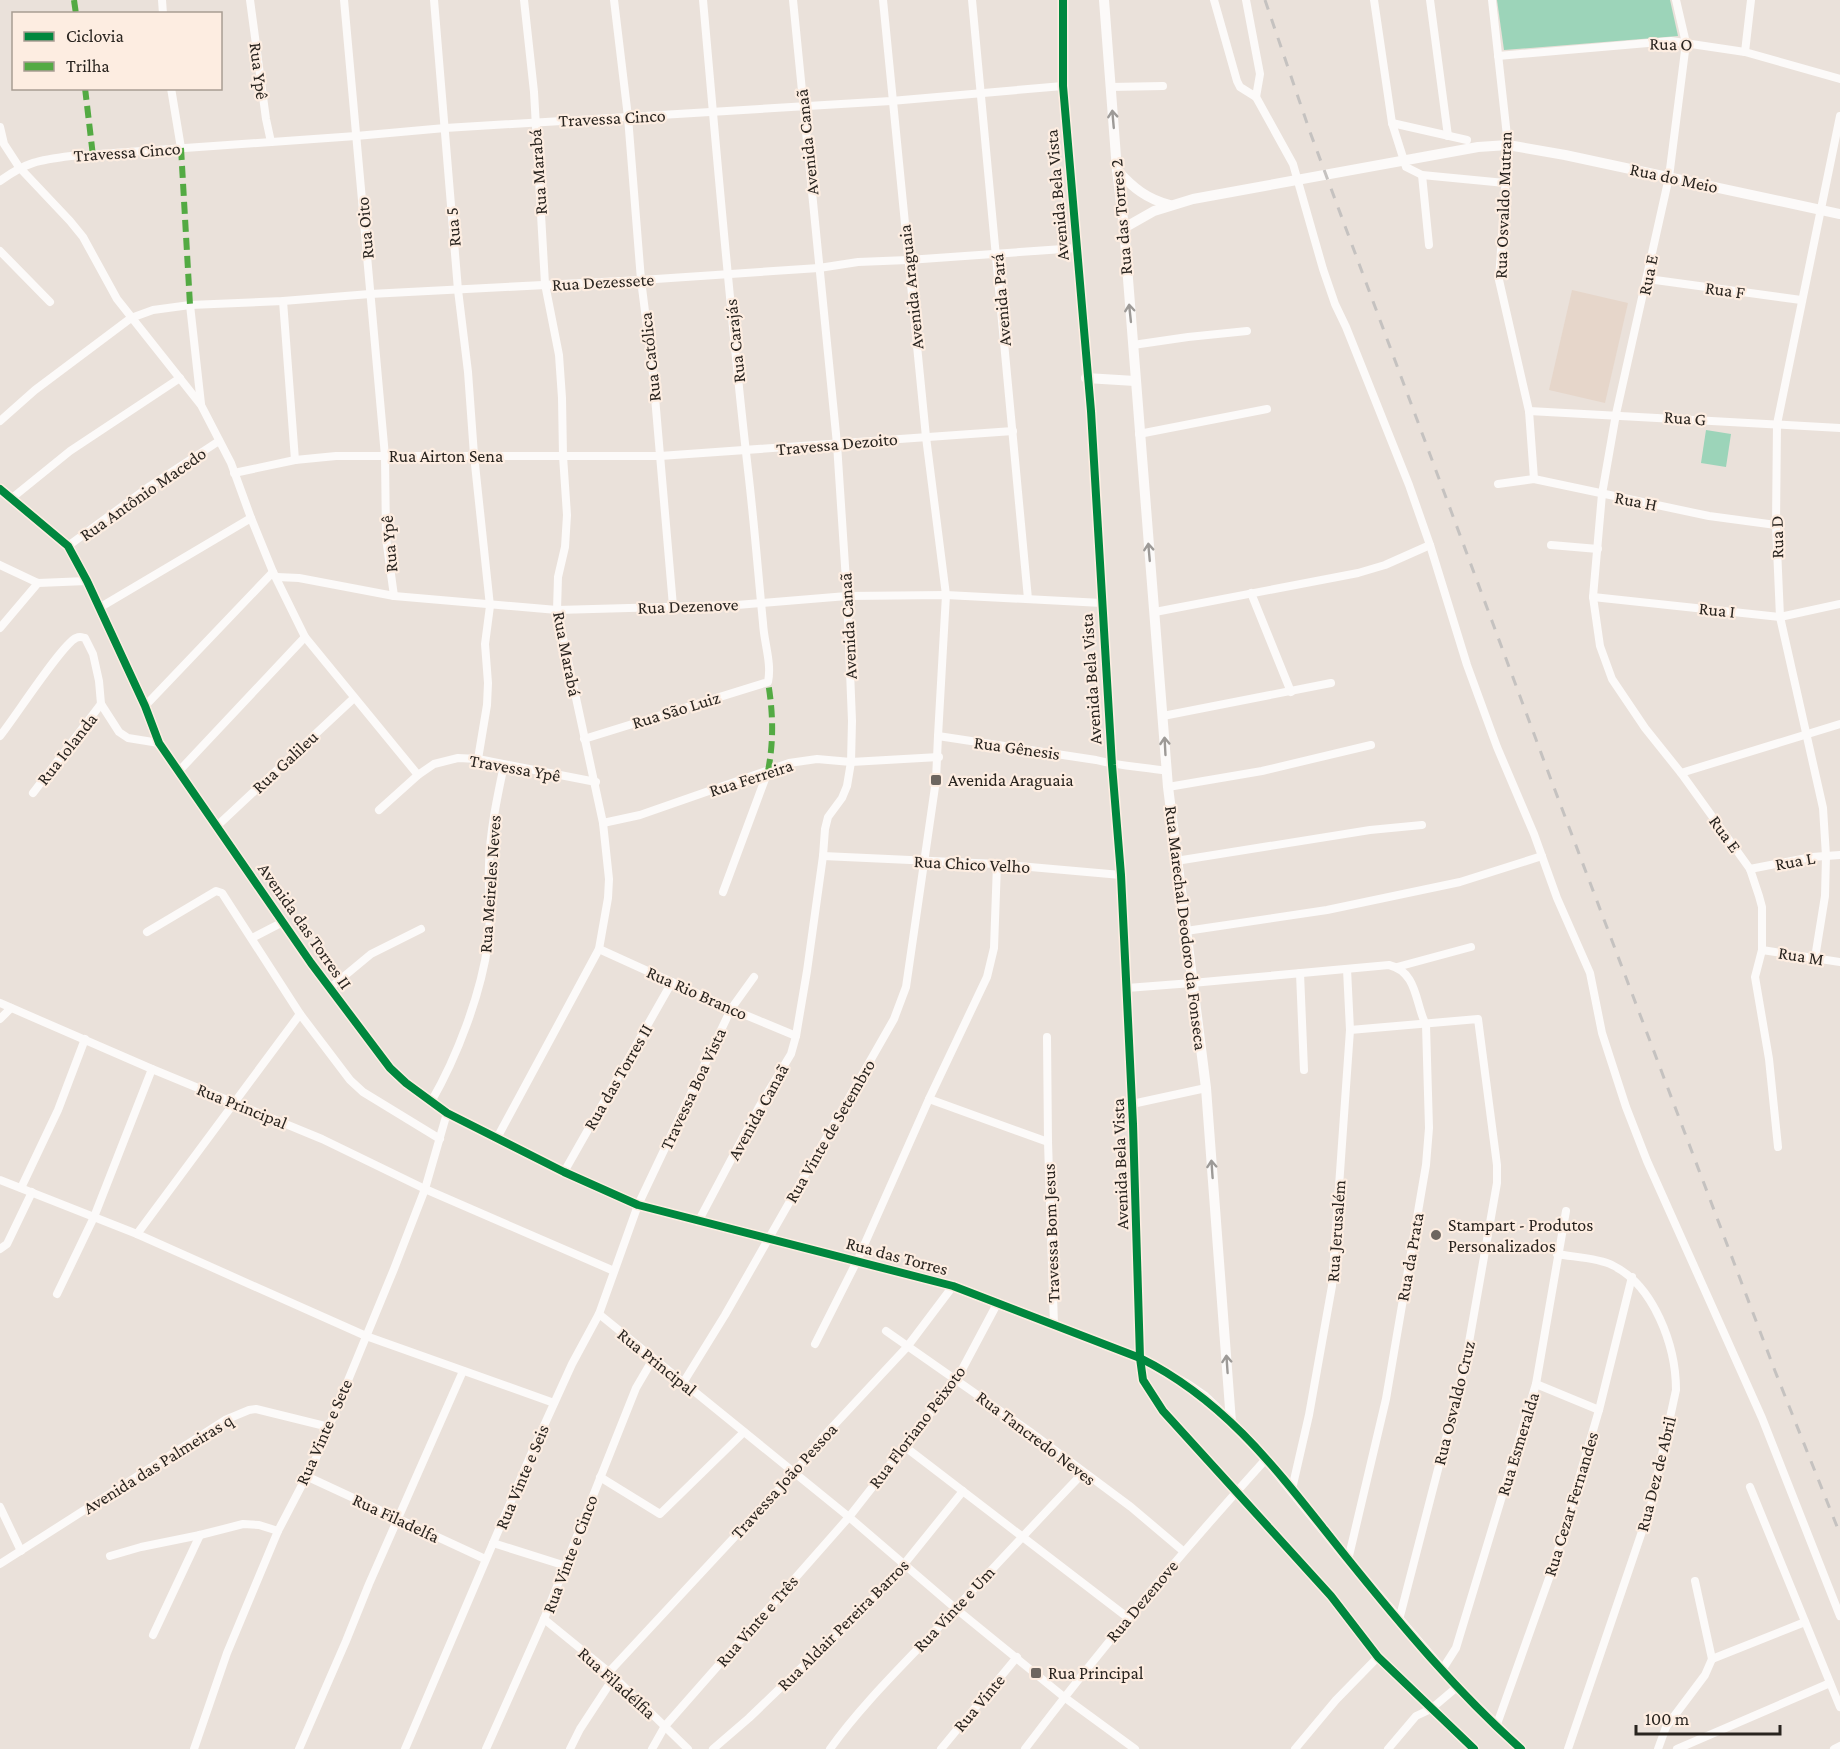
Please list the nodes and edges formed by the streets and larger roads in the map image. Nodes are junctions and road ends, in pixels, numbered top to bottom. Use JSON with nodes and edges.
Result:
{"nodes":[{"id":1,"x":250,"y":0,"type":"edge"},
{"id":2,"x":344,"y":0,"type":"edge"},
{"id":3,"x":434,"y":0,"type":"edge"},
{"id":4,"x":524,"y":0,"type":"edge"},
{"id":5,"x":614,"y":0,"type":"edge"},
{"id":6,"x":703,"y":0,"type":"edge"},
{"id":7,"x":793,"y":0,"type":"edge"},
{"id":8,"x":883,"y":0,"type":"edge"},
{"id":9,"x":972,"y":0,"type":"edge"},
{"id":10,"x":1063,"y":0,"type":"edge"},
{"id":11,"x":1104,"y":0,"type":"edge"},
{"id":12,"x":1214,"y":0,"type":"edge"},
{"id":13,"x":1246,"y":0,"type":"edge"},
{"id":14,"x":1374,"y":0,"type":"edge"},
{"id":15,"x":1431,"y":0,"type":"edge"},
{"id":16,"x":1492,"y":0,"type":"edge"},
{"id":17,"x":1676,"y":0,"type":"edge"},
{"id":18,"x":1751,"y":0,"type":"edge"},
{"id":19,"x":1686,"y":43,"type":"junction"},
{"id":20,"x":1745,"y":52,"type":"junction"},
{"id":21,"x":1498,"y":56,"type":"junction"},
{"id":22,"x":1840,"y":79,"type":"edge"},
{"id":23,"x":1063,"y":86,"type":"junction"},
{"id":24,"x":1163,"y":86,"type":"dead end"},
{"id":25,"x":1110,"y":87,"type":"junction"},
{"id":26,"x":171,"y":90,"type":"edge"},
{"id":27,"x":980,"y":93,"type":"junction"},
{"id":28,"x":1256,"y":97,"type":"junction"},
{"id":29,"x":891,"y":101,"type":"junction"},
{"id":30,"x":803,"y":107,"type":"junction"},
{"id":31,"x":713,"y":112,"type":"junction"},
{"id":32,"x":1840,"y":116,"type":"edge"},
{"id":33,"x":628,"y":117,"type":"junction"},
{"id":34,"x":535,"y":122,"type":"junction"},
{"id":35,"x":1392,"y":123,"type":"junction"},
{"id":36,"x":0,"y":128,"type":"edge"},
{"id":37,"x":445,"y":128,"type":"junction"},
{"id":38,"x":356,"y":136,"type":"junction"},
{"id":39,"x":1448,"y":136,"type":"junction"},
{"id":40,"x":1467,"y":140,"type":"dead end"},
{"id":41,"x":271,"y":142,"type":"junction"},
{"id":42,"x":1508,"y":145,"type":"junction"},
{"id":43,"x":181,"y":148,"type":"junction"},
{"id":44,"x":19,"y":168,"type":"junction"},
{"id":45,"x":1117,"y":171,"type":"junction"},
{"id":46,"x":1422,"y":176,"type":"junction"},
{"id":47,"x":1670,"y":177,"type":"junction"},
{"id":48,"x":0,"y":181,"type":"edge"},
{"id":49,"x":1504,"y":183,"type":"junction"},
{"id":50,"x":1170,"y":205,"type":"junction"},
{"id":51,"x":1820,"y":210,"type":"junction"},
{"id":52,"x":1840,"y":214,"type":"edge"},
{"id":53,"x":1124,"y":228,"type":"junction"},
{"id":54,"x":1429,"y":245,"type":"dead end"},
{"id":55,"x":1077,"y":248,"type":"junction"},
{"id":56,"x":0,"y":251,"type":"edge"},
{"id":57,"x":997,"y":253,"type":"junction"},
{"id":58,"x":908,"y":260,"type":"junction"},
{"id":59,"x":819,"y":268,"type":"junction"},
{"id":60,"x":729,"y":274,"type":"junction"},
{"id":61,"x":1648,"y":279,"type":"junction"},
{"id":62,"x":641,"y":280,"type":"junction"},
{"id":63,"x":545,"y":284,"type":"junction"},
{"id":64,"x":458,"y":290,"type":"junction"},
{"id":65,"x":370,"y":294,"type":"junction"},
{"id":66,"x":1801,"y":300,"type":"junction"},
{"id":67,"x":50,"y":302,"type":"dead end"},
{"id":68,"x":283,"y":302,"type":"junction"},
{"id":69,"x":190,"y":306,"type":"junction"},
{"id":70,"x":131,"y":318,"type":"junction"},
{"id":71,"x":1247,"y":331,"type":"dead end"},
{"id":72,"x":1133,"y":345,"type":"junction"},
{"id":73,"x":180,"y":378,"type":"junction"},
{"id":74,"x":1086,"y":378,"type":"junction"},
{"id":75,"x":1135,"y":381,"type":"junction"},
{"id":76,"x":201,"y":405,"type":"junction"},
{"id":77,"x":1267,"y":409,"type":"dead end"},
{"id":78,"x":1529,"y":411,"type":"junction"},
{"id":79,"x":1616,"y":414,"type":"junction"},
{"id":80,"x":0,"y":421,"type":"edge"},
{"id":81,"x":1777,"y":424,"type":"junction"},
{"id":82,"x":1840,"y":428,"type":"edge"},
{"id":83,"x":1013,"y":431,"type":"junction"},
{"id":84,"x":1139,"y":434,"type":"junction"},
{"id":85,"x":926,"y":437,"type":"junction"},
{"id":86,"x":219,"y":441,"type":"junction"},
{"id":87,"x":837,"y":444,"type":"junction"},
{"id":88,"x":746,"y":451,"type":"junction"},
{"id":89,"x":474,"y":455,"type":"junction"},
{"id":90,"x":385,"y":456,"type":"junction"},
{"id":91,"x":562,"y":456,"type":"junction"},
{"id":92,"x":660,"y":456,"type":"junction"},
{"id":93,"x":295,"y":460,"type":"junction"},
{"id":94,"x":234,"y":473,"type":"junction"},
{"id":95,"x":1534,"y":479,"type":"junction"},
{"id":96,"x":1498,"y":484,"type":"dead end"},
{"id":97,"x":0,"y":489,"type":"edge"},
{"id":98,"x":1602,"y":494,"type":"junction"},
{"id":99,"x":12,"y":498,"type":"junction"},
{"id":100,"x":251,"y":518,"type":"junction"},
{"id":101,"x":1776,"y":525,"type":"junction"},
{"id":102,"x":1430,"y":545,"type":"junction"},
{"id":103,"x":1551,"y":545,"type":"dead end"},
{"id":104,"x":68,"y":546,"type":"junction"},
{"id":105,"x":1598,"y":549,"type":"junction"},
{"id":106,"x":0,"y":565,"type":"edge"},
{"id":107,"x":275,"y":575,"type":"junction"},
{"id":108,"x":87,"y":581,"type":"junction"},
{"id":109,"x":38,"y":583,"type":"junction"},
{"id":110,"x":1251,"y":593,"type":"junction"},
{"id":111,"x":946,"y":595,"type":"junction"},
{"id":112,"x":394,"y":596,"type":"junction"},
{"id":113,"x":847,"y":596,"type":"junction"},
{"id":114,"x":1593,"y":597,"type":"junction"},
{"id":115,"x":1028,"y":599,"type":"junction"},
{"id":116,"x":761,"y":602,"type":"junction"},
{"id":117,"x":1102,"y":603,"type":"junction"},
{"id":118,"x":1840,"y":604,"type":"edge"},
{"id":119,"x":490,"y":606,"type":"junction"},
{"id":120,"x":673,"y":606,"type":"junction"},
{"id":121,"x":99,"y":608,"type":"junction"},
{"id":122,"x":557,"y":610,"type":"junction"},
{"id":123,"x":1155,"y":612,"type":"junction"},
{"id":124,"x":1780,"y":617,"type":"junction"},
{"id":125,"x":0,"y":628,"type":"edge"},
{"id":126,"x":305,"y":637,"type":"junction"},
{"id":127,"x":768,"y":682,"type":"joint"},
{"id":128,"x":1331,"y":683,"type":"dead end"},
{"id":129,"x":1291,"y":692,"type":"junction"},
{"id":130,"x":354,"y":698,"type":"junction"},
{"id":131,"x":101,"y":704,"type":"junction"},
{"id":132,"x":145,"y":706,"type":"junction"},
{"id":133,"x":1163,"y":716,"type":"junction"},
{"id":134,"x":1840,"y":724,"type":"edge"},
{"id":135,"x":1807,"y":733,"type":"junction"},
{"id":136,"x":0,"y":736,"type":"edge"},
{"id":137,"x":938,"y":736,"type":"junction"},
{"id":138,"x":584,"y":739,"type":"junction"},
{"id":139,"x":159,"y":743,"type":"junction"},
{"id":140,"x":1371,"y":745,"type":"dead end"},
{"id":141,"x":939,"y":757,"type":"junction"},
{"id":142,"x":478,"y":759,"type":"junction"},
{"id":143,"x":851,"y":762,"type":"junction"},
{"id":144,"x":504,"y":765,"type":"junction"},
{"id":145,"x":1112,"y":765,"type":"junction"},
{"id":146,"x":179,"y":771,"type":"junction"},
{"id":147,"x":768,"y":771,"type":"junction"},
{"id":148,"x":1167,"y":771,"type":"junction"},
{"id":149,"x":1681,"y":773,"type":"junction"},
{"id":150,"x":418,"y":775,"type":"junction"},
{"id":151,"x":596,"y":782,"type":"junction"},
{"id":152,"x":1168,"y":787,"type":"junction"},
{"id":153,"x":33,"y":793,"type":"dead end"},
{"id":154,"x":379,"y":810,"type":"dead end"},
{"id":155,"x":603,"y":823,"type":"junction"},
{"id":156,"x":1422,"y":825,"type":"dead end"},
{"id":157,"x":217,"y":826,"type":"junction"},
{"id":158,"x":1542,"y":855,"type":"junction"},
{"id":159,"x":1840,"y":855,"type":"edge"},
{"id":160,"x":823,"y":856,"type":"junction"},
{"id":161,"x":1826,"y":856,"type":"junction"},
{"id":162,"x":925,"y":861,"type":"junction"},
{"id":163,"x":1176,"y":861,"type":"junction"},
{"id":164,"x":997,"y":864,"type":"junction"},
{"id":165,"x":1750,"y":869,"type":"junction"},
{"id":166,"x":1121,"y":875,"type":"junction"},
{"id":167,"x":723,"y":892,"type":"dead end"},
{"id":168,"x":283,"y":922,"type":"junction"},
{"id":169,"x":421,"y":928,"type":"dead end"},
{"id":170,"x":1186,"y":930,"type":"junction"},
{"id":171,"x":147,"y":932,"type":"dead end"},
{"id":172,"x":252,"y":938,"type":"junction"},
{"id":173,"x":1470,"y":947,"type":"dead end"},
{"id":174,"x":599,"y":949,"type":"junction"},
{"id":175,"x":1762,"y":950,"type":"junction"},
{"id":176,"x":1815,"y":958,"type":"junction"},
{"id":177,"x":1840,"y":962,"type":"edge"},
{"id":178,"x":311,"y":963,"type":"joint"},
{"id":179,"x":1393,"y":966,"type":"junction"},
{"id":180,"x":1347,"y":969,"type":"junction"},
{"id":181,"x":1300,"y":973,"type":"junction"},
{"id":182,"x":754,"y":977,"type":"dead end"},
{"id":183,"x":672,"y":982,"type":"junction"},
{"id":184,"x":1192,"y":984,"type":"junction"},
{"id":185,"x":330,"y":988,"type":"junction"},
{"id":186,"x":1127,"y":988,"type":"junction"},
{"id":187,"x":0,"y":1003,"type":"edge"},
{"id":188,"x":11,"y":1008,"type":"junction"},
{"id":189,"x":731,"y":1010,"type":"junction"},
{"id":190,"x":300,"y":1014,"type":"junction"},
{"id":191,"x":0,"y":1019,"type":"edge"},
{"id":192,"x":1426,"y":1025,"type":"junction"},
{"id":193,"x":1350,"y":1030,"type":"junction"},
{"id":194,"x":796,"y":1036,"type":"junction"},
{"id":195,"x":1047,"y":1037,"type":"dead end"},
{"id":196,"x":85,"y":1040,"type":"junction"},
{"id":197,"x":152,"y":1069,"type":"junction"},
{"id":198,"x":1304,"y":1070,"type":"dead end"},
{"id":199,"x":1206,"y":1088,"type":"junction"},
{"id":200,"x":929,"y":1099,"type":"junction"},
{"id":201,"x":236,"y":1102,"type":"junction"},
{"id":202,"x":431,"y":1102,"type":"junction"},
{"id":203,"x":1132,"y":1104,"type":"junction"},
{"id":204,"x":447,"y":1113,"type":"junction"},
{"id":205,"x":497,"y":1138,"type":"junction"},
{"id":206,"x":440,"y":1139,"type":"junction"},
{"id":207,"x":1048,"y":1142,"type":"junction"},
{"id":208,"x":1778,"y":1147,"type":"dead end"},
{"id":209,"x":564,"y":1172,"type":"junction"},
{"id":210,"x":0,"y":1180,"type":"edge"},
{"id":211,"x":21,"y":1188,"type":"junction"},
{"id":212,"x":425,"y":1189,"type":"junction"},
{"id":213,"x":32,"y":1192,"type":"junction"},
{"id":214,"x":638,"y":1205,"type":"junction"},
{"id":215,"x":1566,"y":1211,"type":"dead end"},
{"id":216,"x":94,"y":1216,"type":"junction"},
{"id":217,"x":698,"y":1222,"type":"junction"},
{"id":218,"x":137,"y":1234,"type":"junction"},
{"id":219,"x":767,"y":1239,"type":"junction"},
{"id":220,"x":0,"y":1249,"type":"edge"},
{"id":221,"x":1557,"y":1254,"type":"junction"},
{"id":222,"x":856,"y":1261,"type":"junction"},
{"id":223,"x":614,"y":1271,"type":"junction"},
{"id":224,"x":1632,"y":1277,"type":"junction"},
{"id":225,"x":953,"y":1286,"type":"junction"},
{"id":226,"x":57,"y":1294,"type":"dead end"},
{"id":227,"x":998,"y":1302,"type":"junction"},
{"id":228,"x":599,"y":1314,"type":"junction"},
{"id":229,"x":1054,"y":1324,"type":"junction"},
{"id":230,"x":886,"y":1331,"type":"dead end"},
{"id":231,"x":366,"y":1336,"type":"junction"},
{"id":232,"x":815,"y":1344,"type":"dead end"},
{"id":233,"x":907,"y":1347,"type":"junction"},
{"id":234,"x":1140,"y":1358,"type":"junction"},
{"id":235,"x":653,"y":1359,"type":"junction"},
{"id":236,"x":463,"y":1371,"type":"junction"},
{"id":237,"x":957,"y":1379,"type":"junction"},
{"id":238,"x":684,"y":1383,"type":"junction"},
{"id":239,"x":1536,"y":1384,"type":"junction"},
{"id":240,"x":554,"y":1403,"type":"junction"},
{"id":241,"x":1599,"y":1410,"type":"junction"},
{"id":242,"x":1231,"y":1422,"type":"junction"},
{"id":243,"x":328,"y":1426,"type":"junction"},
{"id":244,"x":744,"y":1432,"type":"junction"},
{"id":245,"x":904,"y":1446,"type":"junction"},
{"id":246,"x":1266,"y":1459,"type":"junction"},
{"id":247,"x":794,"y":1473,"type":"junction"},
{"id":248,"x":1083,"y":1473,"type":"junction"},
{"id":249,"x":306,"y":1476,"type":"junction"},
{"id":250,"x":600,"y":1477,"type":"junction"},
{"id":251,"x":1750,"y":1487,"type":"dead end"},
{"id":252,"x":1292,"y":1489,"type":"junction"},
{"id":253,"x":963,"y":1491,"type":"junction"},
{"id":254,"x":1236,"y":1493,"type":"junction"},
{"id":255,"x":0,"y":1507,"type":"edge"},
{"id":256,"x":849,"y":1517,"type":"junction"},
{"id":257,"x":398,"y":1520,"type":"junction"},
{"id":258,"x":278,"y":1531,"type":"junction"},
{"id":259,"x":200,"y":1535,"type":"junction"},
{"id":260,"x":1022,"y":1536,"type":"junction"},
{"id":261,"x":493,"y":1544,"type":"junction"},
{"id":262,"x":21,"y":1551,"type":"junction"},
{"id":263,"x":1183,"y":1551,"type":"junction"},
{"id":264,"x":111,"y":1556,"type":"dead end"},
{"id":265,"x":485,"y":1559,"type":"junction"},
{"id":266,"x":1348,"y":1560,"type":"junction"},
{"id":267,"x":905,"y":1563,"type":"junction"},
{"id":268,"x":0,"y":1564,"type":"edge"},
{"id":269,"x":566,"y":1566,"type":"junction"},
{"id":270,"x":1695,"y":1581,"type":"dead end"},
{"id":271,"x":955,"y":1608,"type":"junction"},
{"id":272,"x":1840,"y":1616,"type":"edge"},
{"id":273,"x":1127,"y":1617,"type":"junction"},
{"id":274,"x":544,"y":1619,"type":"junction"},
{"id":275,"x":1399,"y":1620,"type":"junction"},
{"id":276,"x":1805,"y":1622,"type":"junction"},
{"id":277,"x":153,"y":1635,"type":"dead end"},
{"id":278,"x":1378,"y":1657,"type":"junction"},
{"id":279,"x":1017,"y":1658,"type":"junction"},
{"id":280,"x":1712,"y":1659,"type":"junction"},
{"id":281,"x":1442,"y":1670,"type":"junction"},
{"id":282,"x":611,"y":1674,"type":"junction"},
{"id":283,"x":1830,"y":1683,"type":"junction"},
{"id":284,"x":1456,"y":1687,"type":"junction"},
{"id":285,"x":1064,"y":1697,"type":"junction"},
{"id":286,"x":1840,"y":1707,"type":"edge"},
{"id":287,"x":1431,"y":1709,"type":"junction"},
{"id":288,"x":665,"y":1726,"type":"junction"},
{"id":289,"x":1496,"y":1726,"type":"junction"},
{"id":290,"x":1840,"y":1746,"type":"edge"},
{"id":291,"x":194,"y":1749,"type":"edge"},
{"id":292,"x":299,"y":1749,"type":"edge"},
{"id":293,"x":405,"y":1749,"type":"edge"},
{"id":294,"x":486,"y":1749,"type":"edge"},
{"id":295,"x":570,"y":1749,"type":"edge"},
{"id":296,"x":652,"y":1749,"type":"edge"},
{"id":297,"x":688,"y":1749,"type":"edge"},
{"id":298,"x":713,"y":1749,"type":"edge"},
{"id":299,"x":830,"y":1749,"type":"edge"},
{"id":300,"x":941,"y":1749,"type":"edge"},
{"id":301,"x":1025,"y":1749,"type":"edge"},
{"id":302,"x":1135,"y":1749,"type":"edge"},
{"id":303,"x":1294,"y":1749,"type":"edge"},
{"id":304,"x":1388,"y":1749,"type":"edge"},
{"id":305,"x":1474,"y":1749,"type":"edge"},
{"id":306,"x":1521,"y":1749,"type":"edge"},
{"id":307,"x":1568,"y":1749,"type":"edge"},
{"id":308,"x":1658,"y":1749,"type":"edge"},
{"id":309,"x":1677,"y":1749,"type":"edge"},
{"id":310,"x":1834,"y":1749,"type":"edge"}],
"edges":[{"from":1,"to":41,"type":"street","name":"Rua Ypê"},
{"from":2,"to":38,"type":"street","name":"Rua Oito"},
{"from":3,"to":37,"type":"street","name":"Rua 5"},
{"from":4,"to":34,"type":"street","name":"Rua Marabá"},
{"from":5,"to":33,"type":"street","name":"Rua Católica"},
{"from":6,"to":31,"type":"street","name":"Rua Carajás"},
{"from":7,"to":30,"type":"street","name":"Avenida Canaã"},
{"from":8,"to":29,"type":"street","name":"Avenida Araguaia"},
{"from":9,"to":27,"type":"street","name":"Avenida Pará"},
{"from":10,"to":23,"type":"street","name":"Avenida Bela Vista"},
{"from":11,"to":25,"type":"street","name":"Rua das Torres 2"},
{"from":12,"to":28,"type":"street"},
{"from":13,"to":28,"type":"street"},
{"from":14,"to":35,"type":"street"},
{"from":15,"to":39,"type":"street"},
{"from":16,"to":21,"type":"street","name":"Rua Osvaldo Mutran"},
{"from":17,"to":19,"type":"street","name":"Rua E"},
{"from":18,"to":20,"type":"street"},
{"from":19,"to":20,"type":"street","name":"Rua O"},
{"from":19,"to":21,"type":"street","name":"Rua O"},
{"from":19,"to":47,"type":"street","name":"Rua E"},
{"from":20,"to":22,"type":"street","name":"Rua O"},
{"from":21,"to":42,"type":"street","name":"Rua Osvaldo Mutran"},
{"from":23,"to":27,"type":"street","name":"Travessa Cinco"},
{"from":23,"to":55,"type":"street","name":"Avenida Bela Vista"},
{"from":24,"to":25,"type":"street"},
{"from":45,"to":25,"type":"street","name":"Rua das Torres 2","one_way":true},
{"from":26,"to":43,"type":"street"},
{"from":27,"to":29,"type":"street","name":"Travessa Cinco"},
{"from":27,"to":57,"type":"street","name":"Avenida Pará"},
{"from":28,"to":102,"type":"street"},
{"from":29,"to":30,"type":"street","name":"Travessa Cinco"},
{"from":29,"to":58,"type":"street","name":"Avenida Araguaia"},
{"from":30,"to":31,"type":"street","name":"Travessa Cinco"},
{"from":30,"to":59,"type":"street","name":"Avenida Canaã"},
{"from":31,"to":33,"type":"street","name":"Travessa Cinco"},
{"from":31,"to":60,"type":"street","name":"Rua Carajás"},
{"from":32,"to":51,"type":"street","name":"Rua D"},
{"from":33,"to":34,"type":"street","name":"Travessa Cinco"},
{"from":33,"to":62,"type":"street","name":"Rua Católica"},
{"from":34,"to":37,"type":"street","name":"Travessa Cinco"},
{"from":34,"to":63,"type":"street","name":"Rua Marabá"},
{"from":35,"to":39,"type":"street"},
{"from":35,"to":46,"type":"street"},
{"from":36,"to":44,"type":"street"},
{"from":37,"to":38,"type":"street","name":"Travessa Cinco"},
{"from":37,"to":64,"type":"street","name":"Rua 5"},
{"from":38,"to":41,"type":"street","name":"Travessa Cinco"},
{"from":38,"to":65,"type":"street","name":"Rua Oito"},
{"from":39,"to":40,"type":"street"},
{"from":41,"to":43,"type":"street","name":"Travessa Cinco"},
{"from":42,"to":47,"type":"street","name":"Rua do Meio"},
{"from":42,"to":49,"type":"street","name":"Rua Osvaldo Mutran"},
{"from":42,"to":50,"type":"street","name":"Rua do Meio"},
{"from":43,"to":44,"type":"street","name":"Travessa Cinco"},
{"from":44,"to":48,"type":"street","name":"Travessa Cinco"},
{"from":44,"to":70,"type":"street"},
{"from":45,"to":50,"type":"street"},
{"from":45,"to":53,"type":"street","name":"Rua das Torres 2"},
{"from":46,"to":49,"type":"street"},
{"from":46,"to":54,"type":"street"},
{"from":47,"to":51,"type":"street","name":"Rua do Meio"},
{"from":47,"to":61,"type":"street","name":"Rua E"},
{"from":49,"to":78,"type":"street","name":"Rua Osvaldo Mutran"},
{"from":50,"to":53,"type":"street","name":"Rua do Meio"},
{"from":51,"to":52,"type":"street","name":"Rua do Meio"},
{"from":51,"to":66,"type":"street","name":"Rua D"},
{"from":72,"to":53,"type":"street","name":"Rua das Torres 2","one_way":true},
{"from":55,"to":57,"type":"street","name":"Rua Dezessete"},
{"from":55,"to":74,"type":"street","name":"Avenida Bela Vista"},
{"from":56,"to":67,"type":"street"},
{"from":57,"to":58,"type":"street","name":"Rua Dezessete"},
{"from":57,"to":83,"type":"street","name":"Avenida Pará"},
{"from":58,"to":59,"type":"street","name":"Rua Dezessete"},
{"from":58,"to":85,"type":"street","name":"Avenida Araguaia"},
{"from":59,"to":60,"type":"street","name":"Rua Dezessete"},
{"from":59,"to":87,"type":"street","name":"Avenida Canaã"},
{"from":60,"to":62,"type":"street","name":"Rua Dezessete"},
{"from":60,"to":88,"type":"street","name":"Rua Carajás"},
{"from":61,"to":66,"type":"street","name":"Rua F"},
{"from":61,"to":79,"type":"street","name":"Rua E"},
{"from":62,"to":63,"type":"street","name":"Rua Dezessete"},
{"from":62,"to":92,"type":"street","name":"Rua Católica"},
{"from":63,"to":64,"type":"street","name":"Rua Dezessete"},
{"from":63,"to":91,"type":"street","name":"Rua Marabá"},
{"from":64,"to":65,"type":"street","name":"Rua Dezessete"},
{"from":64,"to":89,"type":"street","name":"Rua 5"},
{"from":65,"to":68,"type":"street","name":"Rua Dezessete"},
{"from":65,"to":90,"type":"street","name":"Rua Oito"},
{"from":66,"to":81,"type":"street","name":"Rua D"},
{"from":68,"to":69,"type":"street","name":"Rua Dezessete"},
{"from":68,"to":93,"type":"street"},
{"from":69,"to":70,"type":"street","name":"Rua Dezessete"},
{"from":69,"to":76,"type":"street"},
{"from":70,"to":73,"type":"street"},
{"from":70,"to":80,"type":"street","name":"Rua Dezessete"},
{"from":71,"to":72,"type":"street"},
{"from":72,"to":75,"type":"street","name":"Rua das Torres 2"},
{"from":73,"to":76,"type":"street"},
{"from":73,"to":99,"type":"street"},
{"from":74,"to":75,"type":"street"},
{"from":74,"to":117,"type":"street","name":"Avenida Bela Vista"},
{"from":75,"to":84,"type":"street","name":"Rua das Torres 2"},
{"from":76,"to":86,"type":"street"},
{"from":77,"to":84,"type":"street"},
{"from":78,"to":79,"type":"street","name":"Rua G"},
{"from":78,"to":95,"type":"street","name":"Rua Osvaldo Mutran"},
{"from":79,"to":81,"type":"street","name":"Rua G"},
{"from":79,"to":98,"type":"street","name":"Rua E"},
{"from":81,"to":82,"type":"street","name":"Rua G"},
{"from":81,"to":101,"type":"street","name":"Rua D"},
{"from":83,"to":85,"type":"street","name":"Travessa Dezoito"},
{"from":83,"to":115,"type":"street","name":"Avenida Pará"},
{"from":123,"to":84,"type":"street","name":"Rua Marechal Deodoro da Fonseca","one_way":true},
{"from":85,"to":87,"type":"street","name":"Travessa Dezoito"},
{"from":85,"to":111,"type":"street","name":"Avenida Araguaia"},
{"from":86,"to":94,"type":"street"},
{"from":86,"to":104,"type":"street","name":"Rua Antônio Macedo"},
{"from":87,"to":88,"type":"street","name":"Travessa Dezoito"},
{"from":87,"to":113,"type":"street","name":"Avenida Canaã"},
{"from":88,"to":92,"type":"street","name":"Travessa Dezoito"},
{"from":88,"to":116,"type":"street","name":"Rua Carajás"},
{"from":89,"to":90,"type":"street","name":"Rua Airton Sena"},
{"from":89,"to":91,"type":"street","name":"Rua Airton Sena"},
{"from":89,"to":119,"type":"street"},
{"from":90,"to":93,"type":"street","name":"Rua Airton Sena"},
{"from":90,"to":112,"type":"street","name":"Rua Ypê"},
{"from":91,"to":92,"type":"street","name":"Rua Airton Sena"},
{"from":91,"to":122,"type":"street","name":"Rua Marabá"},
{"from":92,"to":120,"type":"street","name":"Rua Católica"},
{"from":93,"to":94,"type":"street","name":"Rua Airton Sena"},
{"from":94,"to":100,"type":"street"},
{"from":95,"to":96,"type":"street","name":"Rua H"},
{"from":95,"to":98,"type":"street","name":"Rua H"},
{"from":97,"to":99,"type":"street"},
{"from":98,"to":101,"type":"street","name":"Rua H"},
{"from":98,"to":105,"type":"street","name":"Rua E"},
{"from":99,"to":104,"type":"street"},
{"from":100,"to":107,"type":"street"},
{"from":100,"to":121,"type":"street"},
{"from":101,"to":124,"type":"street","name":"Rua D"},
{"from":102,"to":110,"type":"street"},
{"from":102,"to":158,"type":"street"},
{"from":103,"to":105,"type":"street"},
{"from":104,"to":108,"type":"street","name":"Avenida das Torres II"},
{"from":105,"to":114,"type":"street","name":"Rua E"},
{"from":106,"to":109,"type":"street"},
{"from":107,"to":112,"type":"street","name":"Rua Dezenove"},
{"from":107,"to":126,"type":"street"},
{"from":107,"to":132,"type":"street"},
{"from":108,"to":109,"type":"street"},
{"from":108,"to":121,"type":"street","name":"Avenida das Torres II"},
{"from":109,"to":125,"type":"street"},
{"from":110,"to":123,"type":"street"},
{"from":110,"to":129,"type":"street"},
{"from":111,"to":113,"type":"street","name":"Rua Dezenove"},
{"from":111,"to":115,"type":"street","name":"Rua Dezenove"},
{"from":111,"to":137,"type":"street","name":"Avenida Araguaia"},
{"from":112,"to":119,"type":"street","name":"Rua Dezenove"},
{"from":113,"to":116,"type":"street","name":"Rua Dezenove"},
{"from":113,"to":143,"type":"street","name":"Avenida Canaã"},
{"from":114,"to":124,"type":"street","name":"Rua I"},
{"from":114,"to":149,"type":"street","name":"Rua E"},
{"from":115,"to":117,"type":"street","name":"Rua Dezenove"},
{"from":116,"to":120,"type":"street","name":"Rua Dezenove"},
{"from":116,"to":127,"type":"street","name":"Rua Carajás"},
{"from":117,"to":145,"type":"street","name":"Avenida Bela Vista"},
{"from":118,"to":124,"type":"street","name":"Rua I"},
{"from":119,"to":122,"type":"street","name":"Rua Dezenove"},
{"from":119,"to":142,"type":"street"},
{"from":120,"to":122,"type":"street","name":"Rua Dezenove"},
{"from":121,"to":132,"type":"street","name":"Avenida das Torres II"},
{"from":122,"to":138,"type":"street","name":"Rua Marabá"},
{"from":123,"to":133,"type":"street","name":"Rua Marechal Deodoro da Fonseca"},
{"from":124,"to":135,"type":"street","name":"Rua D"},
{"from":126,"to":130,"type":"street"},
{"from":126,"to":146,"type":"street"},
{"from":127,"to":138,"type":"street","name":"Rua São Luiz"},
{"from":128,"to":129,"type":"street"},
{"from":129,"to":133,"type":"street"},
{"from":130,"to":150,"type":"street"},
{"from":130,"to":157,"type":"street","name":"Rua Galileu"},
{"from":131,"to":136,"type":"street"},
{"from":131,"to":139,"type":"street"},
{"from":131,"to":153,"type":"street","name":"Rua Iolanda"},
{"from":132,"to":139,"type":"street","name":"Avenida das Torres II"},
{"from":148,"to":133,"type":"street","name":"Rua Marechal Deodoro da Fonseca","one_way":true},
{"from":134,"to":135,"type":"street"},
{"from":135,"to":149,"type":"street"},
{"from":135,"to":161,"type":"street","name":"Rua D"},
{"from":137,"to":141,"type":"street","name":"Avenida Araguaia"},
{"from":137,"to":145,"type":"street","name":"Rua Gênesis"},
{"from":138,"to":151,"type":"street","name":"Rua Marabá"},
{"from":139,"to":146,"type":"street","name":"Avenida das Torres II"},
{"from":140,"to":152,"type":"street"},
{"from":141,"to":143,"type":"street","name":"Rua Ferreira"},
{"from":141,"to":162,"type":"street","name":"Avenida Araguaia"},
{"from":142,"to":144,"type":"street","name":"Travessa Ypê"},
{"from":142,"to":150,"type":"street","name":"Travessa Ypê"},
{"from":143,"to":147,"type":"street","name":"Rua Ferreira"},
{"from":143,"to":160,"type":"street","name":"Avenida Canaã"},
{"from":144,"to":151,"type":"street","name":"Travessa Ypê"},
{"from":144,"to":202,"type":"street","name":"Rua Meireles Neves"},
{"from":145,"to":148,"type":"street","name":"Rua Gênesis"},
{"from":145,"to":166,"type":"street","name":"Avenida Bela Vista"},
{"from":146,"to":157,"type":"street","name":"Avenida das Torres II"},
{"from":147,"to":155,"type":"street","name":"Rua Ferreira"},
{"from":147,"to":167,"type":"street"},
{"from":148,"to":152,"type":"street","name":"Rua Marechal Deodoro da Fonseca"},
{"from":149,"to":165,"type":"street","name":"Rua E"},
{"from":150,"to":154,"type":"street","name":"Travessa Ypê"},
{"from":151,"to":155,"type":"street","name":"Rua Marabá"},
{"from":152,"to":163,"type":"street","name":"Rua Marechal Deodoro da Fonseca"},
{"from":155,"to":174,"type":"street","name":"Rua Marabá"},
{"from":156,"to":163,"type":"street"},
{"from":157,"to":168,"type":"street","name":"Avenida das Torres II"},
{"from":158,"to":170,"type":"street"},
{"from":158,"to":272,"type":"street"},
{"from":159,"to":161,"type":"street","name":"Rua L"},
{"from":160,"to":162,"type":"street","name":"Rua Chico Velho"},
{"from":160,"to":194,"type":"street","name":"Avenida Canaã"},
{"from":161,"to":165,"type":"street","name":"Rua L"},
{"from":161,"to":176,"type":"street","name":"Rua D"},
{"from":162,"to":164,"type":"street","name":"Rua Chico Velho"},
{"from":162,"to":219,"type":"street","name":"Rua Vinte de Setembro"},
{"from":163,"to":170,"type":"street","name":"Rua Marechal Deodoro da Fonseca"},
{"from":164,"to":166,"type":"street","name":"Rua Chico Velho"},
{"from":164,"to":200,"type":"street"},
{"from":165,"to":175,"type":"street","name":"Rua E"},
{"from":166,"to":186,"type":"street","name":"Avenida Bela Vista"},
{"from":168,"to":172,"type":"street"},
{"from":168,"to":178,"type":"street","name":"Avenida das Torres II"},
{"from":169,"to":185,"type":"street"},
{"from":170,"to":184,"type":"street","name":"Rua Marechal Deodoro da Fonseca"},
{"from":171,"to":172,"type":"street"},
{"from":172,"to":190,"type":"street"},
{"from":173,"to":179,"type":"street"},
{"from":174,"to":183,"type":"street","name":"Rua Rio Branco"},
{"from":174,"to":205,"type":"street","name":"Rua Marabá"},
{"from":175,"to":176,"type":"street","name":"Rua M"},
{"from":175,"to":208,"type":"street","name":"Rua E"},
{"from":176,"to":177,"type":"street","name":"Rua M"},
{"from":178,"to":185,"type":"street","name":"Avenida das Torres II"},
{"from":179,"to":180,"type":"street"},
{"from":179,"to":192,"type":"street","name":"Rua da Prata"},
{"from":180,"to":181,"type":"street"},
{"from":180,"to":193,"type":"street","name":"Rua Jerusalém"},
{"from":181,"to":184,"type":"street"},
{"from":181,"to":198,"type":"street"},
{"from":182,"to":189,"type":"street","name":"Travessa Boa Vista"},
{"from":183,"to":189,"type":"street","name":"Rua Rio Branco"},
{"from":183,"to":209,"type":"street","name":"Rua das Torres II"},
{"from":184,"to":186,"type":"street"},
{"from":184,"to":199,"type":"street","name":"Rua Marechal Deodoro da Fonseca"},
{"from":185,"to":202,"type":"street","name":"Avenida das Torres II"},
{"from":186,"to":203,"type":"street","name":"Avenida Bela Vista"},
{"from":187,"to":188,"type":"street","name":"Rua Principal"},
{"from":188,"to":191,"type":"street"},
{"from":188,"to":196,"type":"street","name":"Rua Principal"},
{"from":189,"to":194,"type":"street","name":"Rua Rio Branco"},
{"from":189,"to":214,"type":"street","name":"Travessa Boa Vista"},
{"from":190,"to":201,"type":"street"},
{"from":190,"to":206,"type":"street"},
{"from":192,"to":193,"type":"street"},
{"from":192,"to":266,"type":"street","name":"Rua da Prata"},
{"from":192,"to":275,"type":"street","name":"Rua Osvaldo Cruz"},
{"from":193,"to":252,"type":"street","name":"Rua Jerusalém"},
{"from":194,"to":217,"type":"street","name":"Avenida Canaã"},
{"from":195,"to":207,"type":"street","name":"Travessa Bom Jesus"},
{"from":196,"to":197,"type":"street","name":"Rua Principal"},
{"from":196,"to":211,"type":"street"},
{"from":197,"to":201,"type":"street","name":"Rua Principal"},
{"from":197,"to":216,"type":"street"},
{"from":199,"to":203,"type":"street"},
{"from":242,"to":199,"type":"street","name":"Rua Marechal Deodoro da Fonseca","one_way":true},
{"from":200,"to":207,"type":"street","name":"Travessa Bom Jesus"},
{"from":200,"to":222,"type":"street"},
{"from":201,"to":212,"type":"street","name":"Rua Principal"},
{"from":201,"to":218,"type":"street"},
{"from":202,"to":204,"type":"street","name":"Avenida das Torres II"},
{"from":203,"to":234,"type":"street","name":"Avenida Bela Vista"},
{"from":204,"to":205,"type":"street","name":"Avenida das Torres II"},
{"from":204,"to":206,"type":"street","name":"Rua Vinte e Sete"},
{"from":205,"to":209,"type":"street","name":"Avenida das Torres II"},
{"from":206,"to":212,"type":"street","name":"Rua Vinte e Sete"},
{"from":207,"to":229,"type":"street","name":"Travessa Bom Jesus"},
{"from":209,"to":214,"type":"street","name":"Avenida das Torres II"},
{"from":210,"to":211,"type":"street"},
{"from":211,"to":213,"type":"street"},
{"from":212,"to":223,"type":"street","name":"Rua Principal"},
{"from":212,"to":231,"type":"street","name":"Rua Vinte e Sete"},
{"from":213,"to":216,"type":"street"},
{"from":213,"to":220,"type":"street"},
{"from":214,"to":217,"type":"street","name":"Rua das Torres"},
{"from":214,"to":223,"type":"street","name":"Rua Vinte e Seis"},
{"from":215,"to":221,"type":"street","name":"Rua Esmeralda"},
{"from":216,"to":218,"type":"street"},
{"from":216,"to":226,"type":"street"},
{"from":217,"to":219,"type":"street","name":"Rua das Torres"},
{"from":218,"to":231,"type":"street"},
{"from":219,"to":222,"type":"street","name":"Rua das Torres"},
{"from":219,"to":238,"type":"street","name":"Rua Vinte de Setembro"},
{"from":221,"to":224,"type":"street","name":"Rua Dez de Abril"},
{"from":221,"to":239,"type":"street","name":"Rua Esmeralda"},
{"from":222,"to":225,"type":"street","name":"Rua das Torres"},
{"from":222,"to":232,"type":"street"},
{"from":223,"to":228,"type":"street","name":"Rua Vinte e Seis"},
{"from":224,"to":241,"type":"street","name":"Rua Cezar Fernandes"},
{"from":224,"to":307,"type":"street","name":"Rua Dez de Abril"},
{"from":225,"to":227,"type":"street","name":"Rua das Torres"},
{"from":225,"to":233,"type":"street","name":"Travessa João Pessoa"},
{"from":227,"to":229,"type":"street","name":"Rua das Torres"},
{"from":227,"to":237,"type":"street","name":"Rua Floriano Peixoto"},
{"from":228,"to":235,"type":"street","name":"Rua Principal"},
{"from":228,"to":240,"type":"street","name":"Rua Vinte e Seis"},
{"from":229,"to":234,"type":"street","name":"Rua das Torres"},
{"from":230,"to":233,"type":"street","name":"Rua Tancredo Neves"},
{"from":231,"to":236,"type":"street"},
{"from":231,"to":243,"type":"street","name":"Rua Vinte e Sete"},
{"from":233,"to":237,"type":"street","name":"Rua Tancredo Neves"},
{"from":233,"to":247,"type":"street","name":"Travessa João Pessoa"},
{"from":234,"to":242,"type":"street","name":"Rua das Torres"},
{"from":234,"to":254,"type":"street","name":"Avenida Bela Vista"},
{"from":235,"to":238,"type":"street","name":"Rua Principal"},
{"from":235,"to":250,"type":"street","name":"Rua Vinte e Cinco"},
{"from":236,"to":240,"type":"street"},
{"from":236,"to":257,"type":"street"},
{"from":237,"to":245,"type":"street","name":"Rua Floriano Peixoto"},
{"from":237,"to":248,"type":"street","name":"Rua Tancredo Neves"},
{"from":238,"to":244,"type":"street","name":"Rua Principal"},
{"from":239,"to":241,"type":"street"},
{"from":239,"to":281,"type":"street","name":"Rua Esmeralda"},
{"from":240,"to":261,"type":"street","name":"Rua Vinte e Seis"},
{"from":241,"to":289,"type":"street","name":"Rua Cezar Fernandes"},
{"from":242,"to":246,"type":"street","name":"Rua das Torres"},
{"from":243,"to":249,"type":"street","name":"Rua Vinte e Sete"},
{"from":243,"to":262,"type":"street","name":"Avenida das Palmeiras q"},
{"from":244,"to":247,"type":"street","name":"Rua Principal"},
{"from":244,"to":250,"type":"street"},
{"from":245,"to":253,"type":"street"},
{"from":245,"to":256,"type":"street","name":"Rua Floriano Peixoto"},
{"from":246,"to":252,"type":"street","name":"Rua das Torres"},
{"from":246,"to":254,"type":"street","name":"Rua Dezenove"},
{"from":247,"to":256,"type":"street","name":"Rua Principal"},
{"from":247,"to":282,"type":"street","name":"Travessa João Pessoa"},
{"from":248,"to":260,"type":"street","name":"Rua Vinte e Um"},
{"from":248,"to":263,"type":"street","name":"Rua Tancredo Neves"},
{"from":249,"to":257,"type":"street","name":"Rua Filadelfa"},
{"from":249,"to":258,"type":"street","name":"Rua Vinte e Sete"},
{"from":250,"to":269,"type":"street","name":"Rua Vinte e Cinco"},
{"from":251,"to":276,"type":"street"},
{"from":252,"to":266,"type":"street","name":"Rua das Torres"},
{"from":253,"to":260,"type":"street"},
{"from":253,"to":267,"type":"street","name":"Rua Aldair Pereira Barros"},
{"from":254,"to":263,"type":"street","name":"Rua Dezenove"},
{"from":254,"to":278,"type":"street","name":"Avenida Bela Vista"},
{"from":255,"to":262,"type":"street"},
{"from":256,"to":267,"type":"street","name":"Rua Principal"},
{"from":256,"to":288,"type":"street","name":"Rua Vinte e Três"},
{"from":257,"to":265,"type":"street","name":"Rua Filadelfa"},
{"from":257,"to":292,"type":"street"},
{"from":258,"to":259,"type":"street"},
{"from":258,"to":291,"type":"street","name":"Rua Vinte e Sete"},
{"from":259,"to":264,"type":"street"},
{"from":259,"to":277,"type":"street"},
{"from":260,"to":271,"type":"street","name":"Rua Vinte e Um"},
{"from":260,"to":273,"type":"street"},
{"from":261,"to":265,"type":"street","name":"Rua Vinte e Seis"},
{"from":261,"to":269,"type":"street"},
{"from":262,"to":268,"type":"street","name":"Avenida das Palmeiras q"},
{"from":263,"to":273,"type":"street","name":"Rua Dezenove"},
{"from":265,"to":293,"type":"street","name":"Rua Vinte e Seis"},
{"from":266,"to":275,"type":"street","name":"Rua das Torres"},
{"from":267,"to":271,"type":"street","name":"Rua Principal"},
{"from":267,"to":298,"type":"street","name":"Rua Aldair Pereira Barros"},
{"from":269,"to":274,"type":"street","name":"Rua Vinte e Cinco"},
{"from":270,"to":280,"type":"street"},
{"from":271,"to":279,"type":"street","name":"Rua Principal"},
{"from":271,"to":299,"type":"street","name":"Rua Vinte e Um"},
{"from":273,"to":285,"type":"street","name":"Rua Dezenove"},
{"from":274,"to":282,"type":"street","name":"Rua Filadélfia"},
{"from":274,"to":294,"type":"street","name":"Rua Vinte e Cinco"},
{"from":275,"to":281,"type":"street","name":"Rua das Torres"},
{"from":276,"to":280,"type":"street"},
{"from":276,"to":283,"type":"street"},
{"from":278,"to":287,"type":"street","name":"Avenida Bela Vista"},
{"from":278,"to":303,"type":"street"},
{"from":279,"to":285,"type":"street","name":"Rua Principal"},
{"from":279,"to":300,"type":"street","name":"Rua Vinte"},
{"from":280,"to":308,"type":"street"},
{"from":281,"to":284,"type":"street","name":"Rua das Torres"},
{"from":282,"to":288,"type":"street","name":"Rua Filadélfia"},
{"from":282,"to":295,"type":"street","name":"Travessa João Pessoa"},
{"from":283,"to":286,"type":"street"},
{"from":283,"to":309,"type":"street"},
{"from":284,"to":287,"type":"street"},
{"from":284,"to":289,"type":"street","name":"Rua das Torres"},
{"from":285,"to":301,"type":"street","name":"Rua Dezenove"},
{"from":285,"to":302,"type":"street","name":"Rua Principal"},
{"from":287,"to":304,"type":"street"},
{"from":287,"to":305,"type":"street","name":"Avenida Bela Vista"},
{"from":288,"to":296,"type":"street","name":"Rua Vinte e Três"},
{"from":288,"to":297,"type":"street","name":"Rua Filadélfia"},
{"from":289,"to":306,"type":"street","name":"Rua das Torres"},
{"from":290,"to":310,"type":"street"}]}
